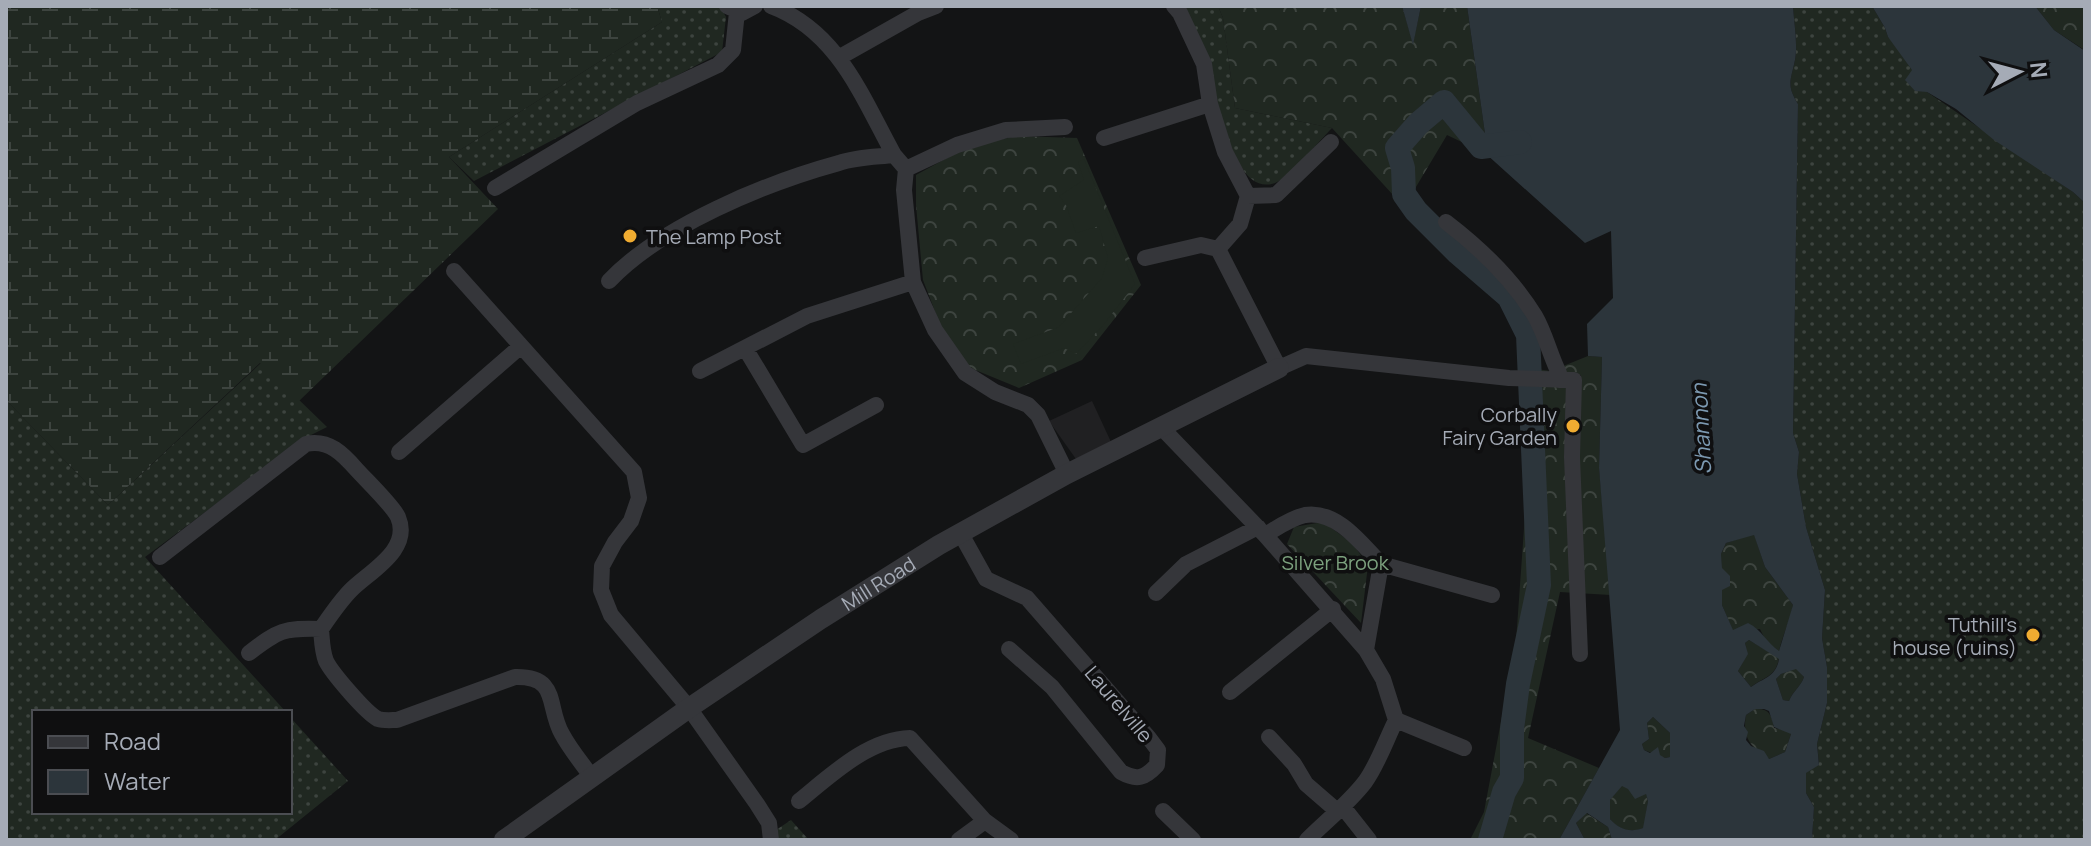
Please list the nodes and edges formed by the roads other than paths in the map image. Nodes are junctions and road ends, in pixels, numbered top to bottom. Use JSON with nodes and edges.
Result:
{"nodes":[{"id":1,"x":755,"y":6,"type":"edge"},
{"id":2,"x":771,"y":6,"type":"edge"},
{"id":3,"x":936,"y":6,"type":"edge"},
{"id":4,"x":1174,"y":6,"type":"edge"},
{"id":5,"x":732,"y":9,"type":"edge"},
{"id":6,"x":840,"y":57,"type":"junction"},
{"id":7,"x":1210,"y":104,"type":"junction"},
{"id":8,"x":1065,"y":127,"type":"dead end"},
{"id":9,"x":1104,"y":138,"type":"dead end"},
{"id":10,"x":1331,"y":142,"type":"dead end"},
{"id":11,"x":894,"y":155,"type":"junction"},
{"id":12,"x":906,"y":169,"type":"junction"},
{"id":13,"x":495,"y":188,"type":"dead end"},
{"id":14,"x":1248,"y":196,"type":"junction"},
{"id":15,"x":1446,"y":222,"type":"dead end"},
{"id":16,"x":1218,"y":249,"type":"junction"},
{"id":17,"x":1145,"y":258,"type":"dead end"},
{"id":18,"x":454,"y":271,"type":"dead end"},
{"id":19,"x":609,"y":281,"type":"dead end"},
{"id":20,"x":913,"y":282,"type":"junction"},
{"id":21,"x":521,"y":346,"type":"junction"},
{"id":22,"x":745,"y":348,"type":"junction"},
{"id":23,"x":1279,"y":368,"type":"junction"},
{"id":24,"x":700,"y":371,"type":"dead end"},
{"id":25,"x":1559,"y":380,"type":"junction"},
{"id":26,"x":876,"y":405,"type":"dead end"},
{"id":27,"x":1160,"y":426,"type":"junction"},
{"id":28,"x":399,"y":452,"type":"dead end"},
{"id":29,"x":1067,"y":474,"type":"junction"},
{"id":30,"x":1261,"y":531,"type":"junction"},
{"id":31,"x":961,"y":534,"type":"junction"},
{"id":32,"x":160,"y":557,"type":"dead end"},
{"id":33,"x":1381,"y":564,"type":"junction"},
{"id":34,"x":1156,"y":593,"type":"dead end"},
{"id":35,"x":1492,"y":595,"type":"dead end"},
{"id":36,"x":1333,"y":609,"type":"junction"},
{"id":37,"x":321,"y":629,"type":"junction"},
{"id":38,"x":1009,"y":649,"type":"dead end"},
{"id":39,"x":1366,"y":650,"type":"junction"},
{"id":40,"x":249,"y":653,"type":"dead end"},
{"id":41,"x":1580,"y":654,"type":"dead end"},
{"id":42,"x":1230,"y":692,"type":"dead end"},
{"id":43,"x":689,"y":708,"type":"junction"},
{"id":44,"x":1396,"y":720,"type":"junction"},
{"id":45,"x":1269,"y":737,"type":"dead end"},
{"id":46,"x":1464,"y":748,"type":"dead end"},
{"id":47,"x":591,"y":776,"type":"junction"},
{"id":48,"x":799,"y":801,"type":"dead end"},
{"id":49,"x":1340,"y":809,"type":"junction"},
{"id":50,"x":1163,"y":811,"type":"dead end"},
{"id":51,"x":985,"y":821,"type":"junction"},
{"id":52,"x":504,"y":840,"type":"edge"},
{"id":53,"x":771,"y":840,"type":"edge"},
{"id":54,"x":959,"y":840,"type":"edge"},
{"id":55,"x":1011,"y":840,"type":"edge"},
{"id":56,"x":1193,"y":840,"type":"edge"},
{"id":57,"x":1307,"y":840,"type":"edge"},
{"id":58,"x":1369,"y":840,"type":"edge"}],
"edges":[{"from":1,"to":5,"type":"street"},
{"from":2,"to":6,"type":"street"},
{"from":3,"to":6,"type":"street"},
{"from":4,"to":7,"type":"street"},
{"from":5,"to":13,"type":"street"},
{"from":6,"to":11,"type":"street"},
{"from":7,"to":9,"type":"street"},
{"from":7,"to":14,"type":"street"},
{"from":8,"to":12,"type":"street"},
{"from":10,"to":14,"type":"street"},
{"from":11,"to":12,"type":"street"},
{"from":11,"to":19,"type":"street"},
{"from":12,"to":20,"type":"street"},
{"from":14,"to":16,"type":"street"},
{"from":15,"to":25,"type":"street"},
{"from":16,"to":17,"type":"street"},
{"from":16,"to":23,"type":"street"},
{"from":18,"to":21,"type":"street"},
{"from":20,"to":22,"type":"street"},
{"from":20,"to":29,"type":"street"},
{"from":21,"to":28,"type":"street"},
{"from":21,"to":43,"type":"street"},
{"from":22,"to":24,"type":"street"},
{"from":22,"to":26,"type":"street"},
{"from":23,"to":25,"type":"street"},
{"from":23,"to":27,"type":"street","name":"Mill Road"},
{"from":25,"to":41,"type":"street"},
{"from":27,"to":29,"type":"street","name":"Mill Road"},
{"from":27,"to":30,"type":"street"},
{"from":29,"to":31,"type":"street","name":"Mill Road"},
{"from":30,"to":33,"type":"street"},
{"from":30,"to":34,"type":"street"},
{"from":30,"to":36,"type":"street"},
{"from":31,"to":38,"type":"street","name":"Laurelville"},
{"from":31,"to":43,"type":"street","name":"Mill Road"},
{"from":32,"to":37,"type":"street"},
{"from":33,"to":35,"type":"street"},
{"from":33,"to":39,"type":"street"},
{"from":36,"to":39,"type":"street"},
{"from":36,"to":42,"type":"street"},
{"from":37,"to":40,"type":"street"},
{"from":37,"to":47,"type":"street"},
{"from":39,"to":44,"type":"street"},
{"from":43,"to":47,"type":"street","name":"Mill Road"},
{"from":43,"to":53,"type":"street"},
{"from":44,"to":46,"type":"street"},
{"from":44,"to":49,"type":"street"},
{"from":45,"to":49,"type":"street"},
{"from":47,"to":52,"type":"street","name":"Mill Road"},
{"from":48,"to":51,"type":"street"},
{"from":49,"to":57,"type":"street"},
{"from":49,"to":58,"type":"street"},
{"from":50,"to":56,"type":"street"},
{"from":51,"to":54,"type":"street"},
{"from":51,"to":55,"type":"street"}]}
